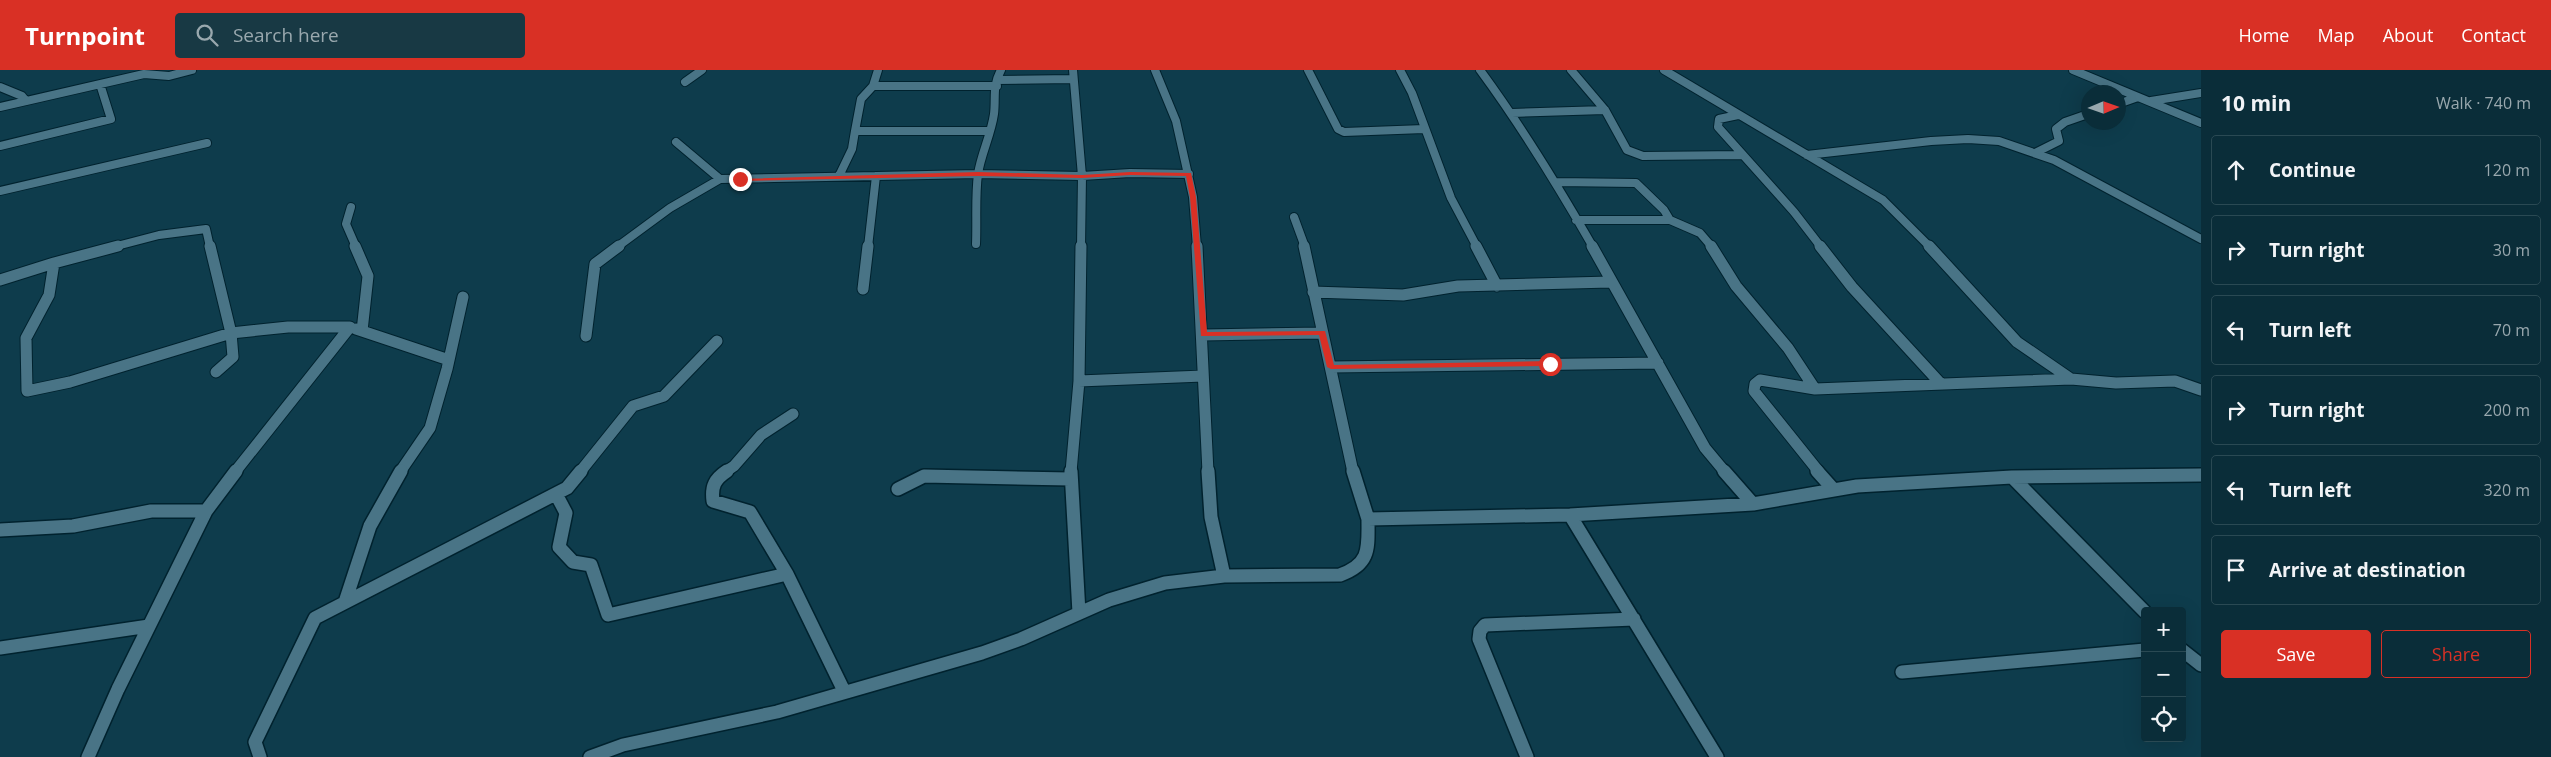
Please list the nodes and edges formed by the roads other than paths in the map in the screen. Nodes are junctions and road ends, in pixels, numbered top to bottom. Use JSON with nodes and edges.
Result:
{"nodes":[{"id":1,"x":192,"y":70,"type":"edge"},
{"id":2,"x":702,"y":70,"type":"edge"},
{"id":3,"x":878,"y":70,"type":"edge"},
{"id":4,"x":1001,"y":70,"type":"edge"},
{"id":5,"x":1072,"y":70,"type":"edge"},
{"id":6,"x":1155,"y":70,"type":"edge"},
{"id":7,"x":1308,"y":70,"type":"edge"},
{"id":8,"x":1400,"y":70,"type":"edge"},
{"id":9,"x":1480,"y":70,"type":"edge"},
{"id":10,"x":1571,"y":70,"type":"edge"},
{"id":11,"x":1664,"y":70,"type":"edge"},
{"id":12,"x":2073,"y":70,"type":"edge"},
{"id":13,"x":1073,"y":79,"type":"junction"},
{"id":14,"x":685,"y":82,"type":"dead end"},
{"id":15,"x":997,"y":83,"type":"junction"},
{"id":16,"x":100,"y":84,"type":"junction"},
{"id":17,"x":873,"y":86,"type":"junction"},
{"id":18,"x":0,"y":87,"type":"edge"},
{"id":19,"x":2201,"y":93,"type":"edge"},
{"id":20,"x":2138,"y":97,"type":"junction"},
{"id":21,"x":2126,"y":101,"type":"edge"},
{"id":22,"x":2151,"y":101,"type":"junction"},
{"id":23,"x":26,"y":102,"type":"junction"},
{"id":24,"x":0,"y":107,"type":"edge"},
{"id":25,"x":1605,"y":110,"type":"junction"},
{"id":26,"x":1512,"y":113,"type":"junction"},
{"id":27,"x":1738,"y":115,"type":"junction"},
{"id":28,"x":2081,"y":116,"type":"edge"},
{"id":29,"x":2201,"y":123,"type":"edge"},
{"id":30,"x":1424,"y":129,"type":"junction"},
{"id":31,"x":990,"y":130,"type":"junction"},
{"id":32,"x":855,"y":131,"type":"junction"},
{"id":33,"x":676,"y":142,"type":"dead end"},
{"id":34,"x":207,"y":143,"type":"dead end"},
{"id":35,"x":0,"y":146,"type":"edge"},
{"id":36,"x":2035,"y":152,"type":"junction"},
{"id":37,"x":1742,"y":155,"type":"junction"},
{"id":38,"x":1807,"y":156,"type":"junction"},
{"id":39,"x":978,"y":174,"type":"junction"},
{"id":40,"x":1188,"y":174,"type":"junction"},
{"id":41,"x":838,"y":176,"type":"junction"},
{"id":42,"x":876,"y":176,"type":"junction"},
{"id":43,"x":1082,"y":176,"type":"junction"},
{"id":44,"x":720,"y":179,"type":"junction"},
{"id":45,"x":1556,"y":182,"type":"junction"},
{"id":46,"x":0,"y":191,"type":"edge"},
{"id":47,"x":351,"y":207,"type":"dead end"},
{"id":48,"x":1294,"y":217,"type":"dead end"},
{"id":49,"x":1576,"y":220,"type":"junction"},
{"id":50,"x":1670,"y":220,"type":"junction"},
{"id":51,"x":2201,"y":239,"type":"edge"},
{"id":52,"x":976,"y":244,"type":"dead end"},
{"id":53,"x":54,"y":263,"type":"junction"},
{"id":54,"x":0,"y":280,"type":"edge"},
{"id":55,"x":1610,"y":282,"type":"junction"},
{"id":56,"x":1497,"y":286,"type":"junction"},
{"id":57,"x":864,"y":289,"type":"dead end"},
{"id":58,"x":1314,"y":292,"type":"junction"},
{"id":59,"x":463,"y":297,"type":"dead end"},
{"id":60,"x":350,"y":327,"type":"junction"},
{"id":61,"x":362,"y":331,"type":"junction"},
{"id":62,"x":231,"y":333,"type":"junction"},
{"id":63,"x":1322,"y":333,"type":"junction"},
{"id":64,"x":1203,"y":335,"type":"junction"},
{"id":65,"x":586,"y":336,"type":"dead end"},
{"id":66,"x":718,"y":341,"type":"dead end"},
{"id":67,"x":449,"y":360,"type":"junction"},
{"id":68,"x":1658,"y":363,"type":"junction"},
{"id":69,"x":1331,"y":367,"type":"junction"},
{"id":70,"x":216,"y":372,"type":"dead end"},
{"id":71,"x":1203,"y":376,"type":"junction"},
{"id":72,"x":2071,"y":379,"type":"junction"},
{"id":73,"x":1079,"y":381,"type":"junction"},
{"id":74,"x":1941,"y":384,"type":"junction"},
{"id":75,"x":1815,"y":390,"type":"junction"},
{"id":76,"x":2201,"y":390,"type":"edge"},
{"id":77,"x":793,"y":414,"type":"dead end"},
{"id":78,"x":2201,"y":475,"type":"edge"},
{"id":79,"x":2012,"y":477,"type":"junction"},
{"id":80,"x":1070,"y":478,"type":"junction"},
{"id":81,"x":898,"y":489,"type":"dead end"},
{"id":82,"x":1834,"y":490,"type":"junction"},
{"id":83,"x":556,"y":494,"type":"junction"},
{"id":84,"x":1752,"y":504,"type":"junction"},
{"id":85,"x":206,"y":511,"type":"junction"},
{"id":86,"x":1570,"y":514,"type":"junction"},
{"id":87,"x":1368,"y":519,"type":"junction"},
{"id":88,"x":0,"y":530,"type":"edge"},
{"id":89,"x":787,"y":574,"type":"junction"},
{"id":90,"x":1224,"y":576,"type":"junction"},
{"id":91,"x":345,"y":602,"type":"junction"},
{"id":92,"x":2141,"y":608,"type":"edge"},
{"id":93,"x":1079,"y":613,"type":"junction"},
{"id":94,"x":1634,"y":619,"type":"junction"},
{"id":95,"x":149,"y":626,"type":"junction"},
{"id":96,"x":0,"y":648,"type":"edge"},
{"id":97,"x":2141,"y":650,"type":"edge"},
{"id":98,"x":2185,"y":652,"type":"edge"},
{"id":99,"x":2201,"y":665,"type":"edge"},
{"id":100,"x":1902,"y":672,"type":"dead end"},
{"id":101,"x":844,"y":692,"type":"junction"},
{"id":102,"x":88,"y":757,"type":"edge"},
{"id":103,"x":260,"y":757,"type":"edge"},
{"id":104,"x":590,"y":757,"type":"edge"},
{"id":105,"x":1527,"y":757,"type":"edge"},
{"id":106,"x":1717,"y":757,"type":"edge"}],
"edges":[{"from":1,"to":16,"type":"street"},
{"from":2,"to":14,"type":"street"},
{"from":3,"to":17,"type":"street"},
{"from":4,"to":15,"type":"street"},
{"from":5,"to":13,"type":"street"},
{"from":6,"to":40,"type":"street"},
{"from":7,"to":30,"type":"street"},
{"from":8,"to":30,"type":"street"},
{"from":9,"to":26,"type":"street"},
{"from":10,"to":25,"type":"street"},
{"from":11,"to":27,"type":"street"},
{"from":12,"to":20,"type":"street"},
{"from":13,"to":15,"type":"street"},
{"from":13,"to":43,"type":"street"},
{"from":15,"to":17,"type":"street"},
{"from":15,"to":31,"type":"street"},
{"from":16,"to":23,"type":"street"},
{"from":16,"to":35,"type":"street"},
{"from":17,"to":32,"type":"street"},
{"from":18,"to":23,"type":"street"},
{"from":19,"to":22,"type":"street"},
{"from":20,"to":21,"type":"street"},
{"from":20,"to":22,"type":"street"},
{"from":22,"to":29,"type":"street"},
{"from":23,"to":24,"type":"street"},
{"from":25,"to":26,"type":"street"},
{"from":25,"to":37,"type":"street"},
{"from":26,"to":45,"type":"street"},
{"from":27,"to":37,"type":"street"},
{"from":27,"to":38,"type":"street"},
{"from":28,"to":36,"type":"street"},
{"from":30,"to":56,"type":"street"},
{"from":31,"to":32,"type":"street"},
{"from":31,"to":39,"type":"street"},
{"from":32,"to":41,"type":"street"},
{"from":33,"to":44,"type":"street"},
{"from":34,"to":46,"type":"street"},
{"from":36,"to":38,"type":"street"},
{"from":36,"to":51,"type":"street"},
{"from":37,"to":74,"type":"street"},
{"from":38,"to":72,"type":"street"},
{"from":39,"to":42,"type":"street"},
{"from":39,"to":43,"type":"street"},
{"from":39,"to":52,"type":"street"},
{"from":40,"to":43,"type":"street"},
{"from":40,"to":64,"type":"street"},
{"from":41,"to":42,"type":"street"},
{"from":41,"to":44,"type":"street"},
{"from":42,"to":57,"type":"street"},
{"from":43,"to":73,"type":"street"},
{"from":44,"to":65,"type":"street"},
{"from":45,"to":49,"type":"street"},
{"from":45,"to":50,"type":"street"},
{"from":47,"to":61,"type":"street"},
{"from":48,"to":58,"type":"street"},
{"from":49,"to":50,"type":"street"},
{"from":49,"to":55,"type":"street"},
{"from":50,"to":75,"type":"street"},
{"from":53,"to":54,"type":"street"},
{"from":53,"to":62,"type":"street"},
{"from":53,"to":62,"type":"street"},
{"from":55,"to":56,"type":"street"},
{"from":55,"to":68,"type":"street"},
{"from":56,"to":58,"type":"street"},
{"from":58,"to":63,"type":"street"},
{"from":59,"to":67,"type":"street"},
{"from":60,"to":61,"type":"street"},
{"from":60,"to":62,"type":"street"},
{"from":60,"to":85,"type":"street"},
{"from":61,"to":67,"type":"street"},
{"from":62,"to":70,"type":"street"},
{"from":63,"to":64,"type":"street"},
{"from":63,"to":69,"type":"street"},
{"from":64,"to":71,"type":"street"},
{"from":66,"to":83,"type":"street"},
{"from":67,"to":91,"type":"street"},
{"from":68,"to":69,"type":"street"},
{"from":68,"to":84,"type":"street"},
{"from":69,"to":87,"type":"street"},
{"from":71,"to":73,"type":"street"},
{"from":71,"to":90,"type":"street"},
{"from":72,"to":74,"type":"street"},
{"from":72,"to":76,"type":"street"},
{"from":73,"to":80,"type":"street"},
{"from":74,"to":75,"type":"street"},
{"from":75,"to":82,"type":"street"},
{"from":77,"to":89,"type":"street"},
{"from":78,"to":79,"type":"street"},
{"from":79,"to":82,"type":"street"},
{"from":79,"to":92,"type":"street"},
{"from":80,"to":81,"type":"street"},
{"from":80,"to":93,"type":"street"},
{"from":82,"to":84,"type":"street"},
{"from":83,"to":89,"type":"street"},
{"from":83,"to":91,"type":"street"},
{"from":84,"to":86,"type":"street"},
{"from":85,"to":88,"type":"street"},
{"from":85,"to":95,"type":"street"},
{"from":86,"to":87,"type":"street"},
{"from":86,"to":94,"type":"street"},
{"from":87,"to":90,"type":"street"},
{"from":89,"to":101,"type":"street"},
{"from":90,"to":93,"type":"street"},
{"from":91,"to":103,"type":"street"},
{"from":93,"to":101,"type":"street"},
{"from":94,"to":105,"type":"street"},
{"from":94,"to":106,"type":"street"},
{"from":95,"to":96,"type":"street"},
{"from":95,"to":102,"type":"street"},
{"from":97,"to":100,"type":"street"},
{"from":98,"to":99,"type":"street"},
{"from":101,"to":104,"type":"street"}]}
